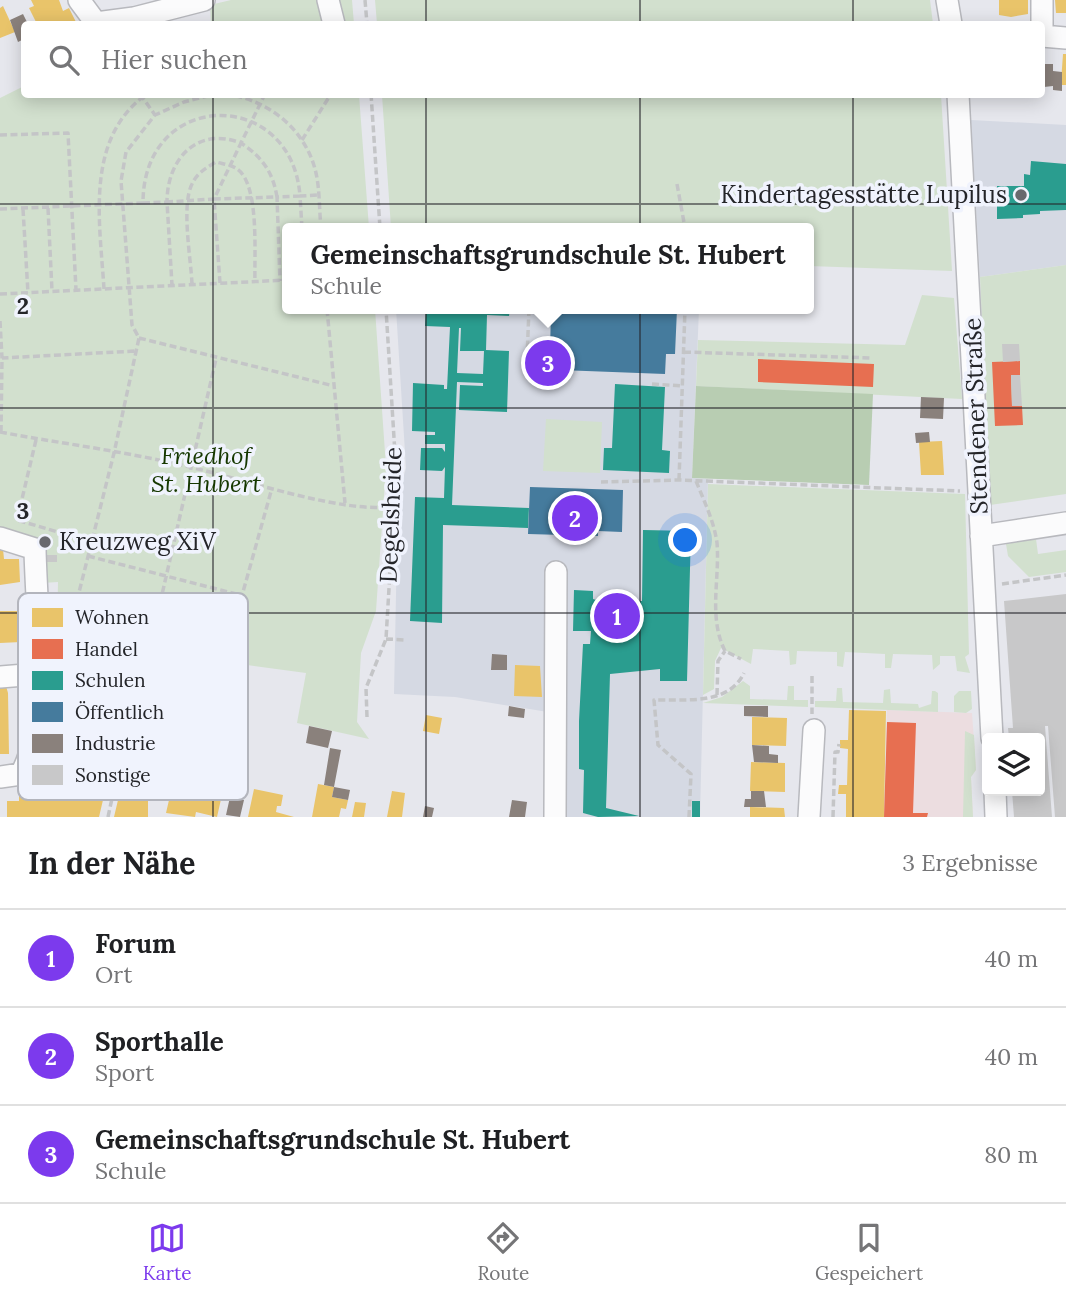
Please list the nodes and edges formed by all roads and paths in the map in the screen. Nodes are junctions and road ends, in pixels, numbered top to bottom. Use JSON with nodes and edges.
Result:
{"nodes":[{"id":1,"x":79,"y":0,"type":"edge"},
{"id":2,"x":204,"y":0,"type":"edge"},
{"id":3,"x":328,"y":0,"type":"edge"},
{"id":4,"x":365,"y":0,"type":"edge"},
{"id":5,"x":947,"y":0,"type":"edge"},
{"id":6,"x":1042,"y":0,"type":"edge"},
{"id":7,"x":95,"y":21,"type":"edge"},
{"id":8,"x":111,"y":21,"type":"edge"},
{"id":9,"x":333,"y":21,"type":"edge"},
{"id":10,"x":366,"y":21,"type":"edge"},
{"id":11,"x":950,"y":21,"type":"edge"},
{"id":12,"x":1042,"y":21,"type":"edge"},
{"id":13,"x":1045,"y":36,"type":"edge"},
{"id":14,"x":1066,"y":38,"type":"edge"},
{"id":15,"x":139,"y":98,"type":"edge"},
{"id":16,"x":143,"y":98,"type":"edge"},
{"id":17,"x":200,"y":98,"type":"edge"},
{"id":18,"x":241,"y":98,"type":"edge"},
{"id":19,"x":263,"y":98,"type":"edge"},
{"id":20,"x":328,"y":98,"type":"edge"},
{"id":21,"x":371,"y":98,"type":"edge"},
{"id":22,"x":958,"y":98,"type":"edge"},
{"id":23,"x":261,"y":103,"type":"junction"},
{"id":24,"x":155,"y":114,"type":"junction"},
{"id":25,"x":251,"y":122,"type":"junction"},
{"id":26,"x":0,"y":135,"type":"edge"},
{"id":27,"x":302,"y":139,"type":"junction"},
{"id":28,"x":241,"y":143,"type":"junction"},
{"id":29,"x":230,"y":166,"type":"junction"},
{"id":30,"x":677,"y":184,"type":"dead end"},
{"id":31,"x":318,"y":195,"type":"junction"},
{"id":32,"x":300,"y":196,"type":"junction"},
{"id":33,"x":252,"y":197,"type":"junction"},
{"id":34,"x":277,"y":197,"type":"junction"},
{"id":35,"x":214,"y":199,"type":"junction"},
{"id":36,"x":188,"y":201,"type":"junction"},
{"id":37,"x":167,"y":202,"type":"junction"},
{"id":38,"x":142,"y":203,"type":"junction"},
{"id":39,"x":123,"y":204,"type":"junction"},
{"id":40,"x":99,"y":205,"type":"junction"},
{"id":41,"x":72,"y":206,"type":"junction"},
{"id":42,"x":48,"y":208,"type":"junction"},
{"id":43,"x":0,"y":209,"type":"edge"},
{"id":44,"x":23,"y":209,"type":"junction"},
{"id":45,"x":302,"y":223,"type":"edge"},
{"id":46,"x":321,"y":223,"type":"edge"},
{"id":47,"x":380,"y":223,"type":"edge"},
{"id":48,"x":684,"y":223,"type":"edge"},
{"id":49,"x":280,"y":281,"type":"joint"},
{"id":50,"x":256,"y":282,"type":"junction"},
{"id":51,"x":220,"y":283,"type":"junction"},
{"id":52,"x":192,"y":284,"type":"junction"},
{"id":53,"x":172,"y":285,"type":"junction"},
{"id":54,"x":129,"y":287,"type":"junction"},
{"id":55,"x":104,"y":289,"type":"junction"},
{"id":56,"x":76,"y":290,"type":"junction"},
{"id":57,"x":52,"y":291,"type":"junction"},
{"id":58,"x":28,"y":293,"type":"junction"},
{"id":59,"x":0,"y":294,"type":"edge"},
{"id":60,"x":327,"y":314,"type":"edge"},
{"id":61,"x":386,"y":314,"type":"edge"},
{"id":62,"x":529,"y":314,"type":"edge"},
{"id":63,"x":685,"y":314,"type":"edge"},
{"id":64,"x":0,"y":321,"type":"edge"},
{"id":65,"x":139,"y":338,"type":"junction"},
{"id":66,"x":136,"y":351,"type":"junction"},
{"id":67,"x":684,"y":352,"type":"junction"},
{"id":68,"x":2,"y":358,"type":"junction"},
{"id":69,"x":527,"y":358,"type":"dead end"},
{"id":70,"x":872,"y":358,"type":"dead end"},
{"id":71,"x":216,"y":359,"type":"junction"},
{"id":72,"x":652,"y":384,"type":"dead end"},
{"id":73,"x":334,"y":386,"type":"junction"},
{"id":74,"x":684,"y":386,"type":"junction"},
{"id":75,"x":0,"y":432,"type":"edge"},
{"id":76,"x":36,"y":440,"type":"junction"},
{"id":77,"x":114,"y":453,"type":"junction"},
{"id":78,"x":192,"y":467,"type":"junction"},
{"id":79,"x":679,"y":480,"type":"junction"},
{"id":80,"x":696,"y":481,"type":"junction"},
{"id":81,"x":601,"y":482,"type":"dead end"},
{"id":82,"x":272,"y":488,"type":"junction"},
{"id":83,"x":980,"y":491,"type":"junction"},
{"id":84,"x":345,"y":503,"type":"junction"},
{"id":85,"x":392,"y":506,"type":"junction"},
{"id":86,"x":1066,"y":523,"type":"edge"},
{"id":87,"x":981,"y":536,"type":"junction"},
{"id":88,"x":0,"y":538,"type":"edge"},
{"id":89,"x":92,"y":542,"type":"junction"},
{"id":90,"x":88,"y":556,"type":"junction"},
{"id":91,"x":556,"y":572,"type":"dead end"},
{"id":92,"x":1066,"y":575,"type":"edge"},
{"id":93,"x":166,"y":578,"type":"junction"},
{"id":94,"x":983,"y":584,"type":"junction"},
{"id":95,"x":36,"y":593,"type":"edge"},
{"id":96,"x":79,"y":593,"type":"edge"},
{"id":97,"x":163,"y":593,"type":"edge"},
{"id":98,"x":231,"y":593,"type":"edge"},
{"id":99,"x":241,"y":593,"type":"edge"},
{"id":100,"x":386,"y":639,"type":"junction"},
{"id":101,"x":405,"y":640,"type":"dead end"},
{"id":102,"x":725,"y":651,"type":"junction"},
{"id":103,"x":741,"y":659,"type":"dead end"},
{"id":104,"x":744,"y":673,"type":"dead end"},
{"id":105,"x":18,"y":676,"type":"edge"},
{"id":106,"x":812,"y":676,"type":"dead end"},
{"id":107,"x":0,"y":677,"type":"edge"},
{"id":108,"x":718,"y":695,"type":"junction"},
{"id":109,"x":367,"y":717,"type":"dead end"},
{"id":110,"x":814,"y":730,"type":"joint"},
{"id":111,"x":992,"y":733,"type":"edge"},
{"id":112,"x":839,"y":744,"type":"dead end"},
{"id":113,"x":18,"y":774,"type":"edge"},
{"id":114,"x":0,"y":777,"type":"edge"},
{"id":115,"x":995,"y":796,"type":"edge"},
{"id":116,"x":555,"y":817,"type":"edge"},
{"id":117,"x":689,"y":817,"type":"edge"},
{"id":118,"x":809,"y":817,"type":"edge"},
{"id":119,"x":833,"y":817,"type":"edge"},
{"id":120,"x":996,"y":817,"type":"edge"}],
"edges":[{"from":1,"to":7,"type":"street"},
{"from":2,"to":8,"type":"street"},
{"from":3,"to":9,"type":"street"},
{"from":4,"to":10,"type":"path"},
{"from":5,"to":11,"type":"street"},
{"from":6,"to":12,"type":"street"},
{"from":13,"to":14,"type":"street"},
{"from":15,"to":40,"type":"path"},
{"from":16,"to":24,"type":"path"},
{"from":17,"to":24,"type":"path"},
{"from":18,"to":23,"type":"path"},
{"from":19,"to":23,"type":"path"},
{"from":20,"to":27,"type":"path"},
{"from":21,"to":47,"type":"path"},
{"from":22,"to":83,"type":"street","name":"Stendener Straße"},
{"from":23,"to":25,"type":"path"},
{"from":23,"to":27,"type":"path"},
{"from":24,"to":39,"type":"path"},
{"from":25,"to":28,"type":"path"},
{"from":25,"to":32,"type":"path"},
{"from":25,"to":38,"type":"path"},
{"from":26,"to":41,"type":"path"},
{"from":27,"to":31,"type":"path"},
{"from":28,"to":29,"type":"path"},
{"from":28,"to":34,"type":"path"},
{"from":28,"to":37,"type":"path"},
{"from":29,"to":33,"type":"path"},
{"from":29,"to":35,"type":"path"},
{"from":29,"to":36,"type":"path"},
{"from":30,"to":48,"type":"path"},
{"from":31,"to":32,"type":"path"},
{"from":31,"to":46,"type":"path"},
{"from":32,"to":34,"type":"path"},
{"from":32,"to":45,"type":"path"},
{"from":33,"to":34,"type":"path"},
{"from":33,"to":35,"type":"path"},
{"from":33,"to":50,"type":"path"},
{"from":34,"to":49,"type":"path"},
{"from":35,"to":36,"type":"path"},
{"from":35,"to":51,"type":"path"},
{"from":36,"to":37,"type":"path"},
{"from":36,"to":52,"type":"path"},
{"from":37,"to":38,"type":"path"},
{"from":37,"to":53,"type":"path"},
{"from":38,"to":39,"type":"path"},
{"from":39,"to":40,"type":"path"},
{"from":39,"to":54,"type":"path"},
{"from":40,"to":41,"type":"path"},
{"from":40,"to":55,"type":"path"},
{"from":41,"to":42,"type":"path"},
{"from":41,"to":56,"type":"path"},
{"from":42,"to":44,"type":"path"},
{"from":42,"to":57,"type":"path"},
{"from":43,"to":44,"type":"path"},
{"from":44,"to":58,"type":"path"},
{"from":49,"to":50,"type":"path"},
{"from":50,"to":51,"type":"path"},
{"from":51,"to":52,"type":"path"},
{"from":52,"to":53,"type":"path"},
{"from":53,"to":54,"type":"path"},
{"from":54,"to":55,"type":"path"},
{"from":54,"to":65,"type":"path"},
{"from":55,"to":56,"type":"path"},
{"from":56,"to":57,"type":"path"},
{"from":57,"to":58,"type":"path"},
{"from":58,"to":59,"type":"path"},
{"from":60,"to":73,"type":"path"},
{"from":61,"to":85,"type":"path","name":"Degelsheide"},
{"from":62,"to":69,"type":"path"},
{"from":63,"to":67,"type":"path"},
{"from":64,"to":68,"type":"path"},
{"from":65,"to":66,"type":"path"},
{"from":65,"to":71,"type":"path"},
{"from":66,"to":68,"type":"path"},
{"from":66,"to":77,"type":"path"},
{"from":67,"to":70,"type":"path"},
{"from":67,"to":74,"type":"path"},
{"from":68,"to":75,"type":"path"},
{"from":71,"to":73,"type":"path"},
{"from":71,"to":78,"type":"path"},
{"from":72,"to":74,"type":"path"},
{"from":73,"to":84,"type":"path"},
{"from":74,"to":79,"type":"path"},
{"from":75,"to":76,"type":"path"},
{"from":76,"to":77,"type":"path"},
{"from":76,"to":89,"type":"path"},
{"from":77,"to":78,"type":"path"},
{"from":77,"to":89,"type":"path"},
{"from":78,"to":82,"type":"path"},
{"from":78,"to":93,"type":"path"},
{"from":79,"to":80,"type":"path"},
{"from":79,"to":81,"type":"path"},
{"from":80,"to":83,"type":"path"},
{"from":80,"to":102,"type":"path"},
{"from":82,"to":84,"type":"path"},
{"from":82,"to":99,"type":"path"},
{"from":83,"to":87,"type":"street","name":"Stendener Straße"},
{"from":84,"to":85,"type":"path"},
{"from":85,"to":100,"type":"path","name":"Degelsheide"},
{"from":86,"to":87,"type":"street"},
{"from":87,"to":94,"type":"street","name":"Stendener Straße"},
{"from":88,"to":95,"type":"street"},
{"from":89,"to":90,"type":"path"},
{"from":90,"to":93,"type":"path"},
{"from":90,"to":96,"type":"path"},
{"from":91,"to":116,"type":"street"},
{"from":92,"to":94,"type":"path"},
{"from":93,"to":97,"type":"path"},
{"from":93,"to":98,"type":"path"},
{"from":94,"to":111,"type":"street","name":"Stendener Straße"},
{"from":100,"to":101,"type":"path"},
{"from":100,"to":109,"type":"path","name":"Degelsheide"},
{"from":102,"to":103,"type":"path"},
{"from":102,"to":108,"type":"path"},
{"from":104,"to":108,"type":"path"},
{"from":105,"to":107,"type":"street"},
{"from":106,"to":110,"type":"path"},
{"from":108,"to":117,"type":"path"},
{"from":110,"to":118,"type":"street"},
{"from":112,"to":119,"type":"path"},
{"from":113,"to":114,"type":"street"},
{"from":115,"to":120,"type":"street"}]}
